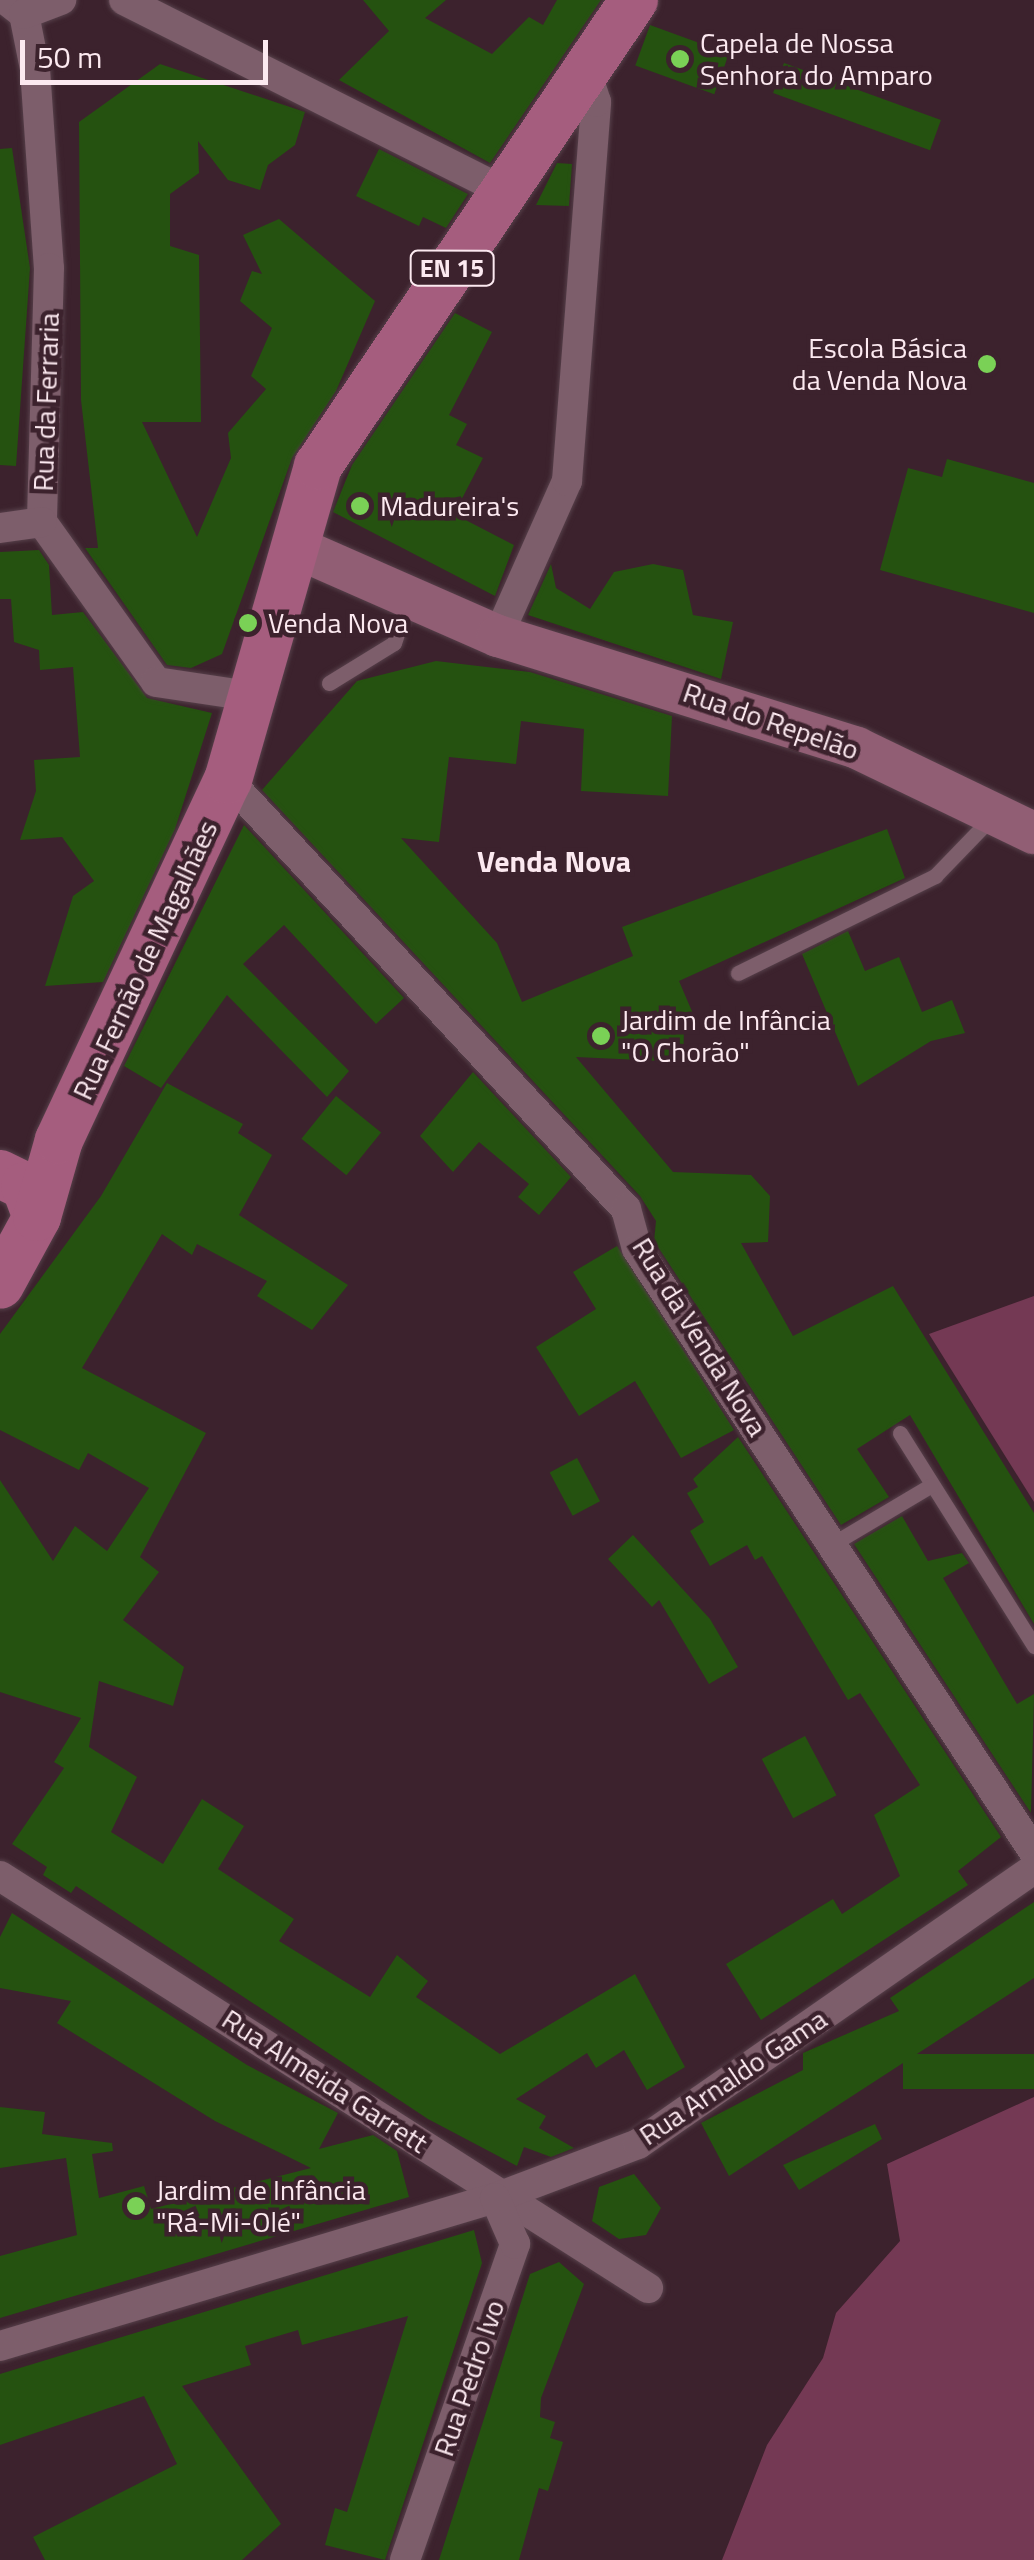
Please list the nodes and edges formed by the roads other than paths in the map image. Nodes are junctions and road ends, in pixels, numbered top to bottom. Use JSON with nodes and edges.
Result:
{"nodes":[{"id":1,"x":61,"y":0,"type":"edge"},
{"id":2,"x":124,"y":0,"type":"edge"},
{"id":3,"x":634,"y":0,"type":"edge"},
{"id":4,"x":15,"y":7,"type":"edge"},
{"id":5,"x":587,"y":74,"type":"junction"},
{"id":6,"x":506,"y":192,"type":"junction"},
{"id":7,"x":42,"y":522,"type":"junction"},
{"id":8,"x":0,"y":528,"type":"edge"},
{"id":9,"x":294,"y":547,"type":"junction"},
{"id":10,"x":410,"y":597,"type":"junction"},
{"id":11,"x":498,"y":636,"type":"junction"},
{"id":12,"x":329,"y":684,"type":"dead end"},
{"id":13,"x":250,"y":696,"type":"junction"},
{"id":14,"x":228,"y":780,"type":"junction"},
{"id":15,"x":1022,"y":827,"type":"edge"},
{"id":16,"x":738,"y":973,"type":"dead end"},
{"id":17,"x":59,"y":1140,"type":"junction"},
{"id":18,"x":0,"y":1172,"type":"edge"},
{"id":19,"x":37,"y":1217,"type":"junction"},
{"id":20,"x":0,"y":1285,"type":"edge"},
{"id":21,"x":900,"y":1433,"type":"dead end"},
{"id":22,"x":930,"y":1486,"type":"junction"},
{"id":23,"x":834,"y":1543,"type":"junction"},
{"id":24,"x":1034,"y":1646,"type":"edge"},
{"id":25,"x":1034,"y":1852,"type":"edge"},
{"id":26,"x":1034,"y":1869,"type":"edge"},
{"id":27,"x":0,"y":1876,"type":"edge"},
{"id":28,"x":496,"y":2198,"type":"junction"},
{"id":29,"x":648,"y":2288,"type":"dead end"},
{"id":30,"x":0,"y":2346,"type":"edge"},
{"id":31,"x":405,"y":2560,"type":"edge"}],
"edges":[{"from":1,"to":4,"type":"street"},
{"from":2,"to":6,"type":"street"},
{"from":3,"to":5,"type":"main road","number":"EN 15"},
{"from":4,"to":7,"type":"street","name":"Rua da Ferraria"},
{"from":5,"to":6,"type":"main road","number":"EN 15"},
{"from":5,"to":11,"type":"street"},
{"from":6,"to":9,"type":"main road","number":"EN 15"},
{"from":7,"to":8,"type":"street"},
{"from":7,"to":13,"type":"street","name":"Rua da Ferraria"},
{"from":9,"to":10,"type":"street","name":"Rua do Repelão"},
{"from":9,"to":13,"type":"main road","number":"EN 15"},
{"from":10,"to":11,"type":"street","name":"Rua do Repelão"},
{"from":10,"to":12,"type":"lane"},
{"from":11,"to":15,"type":"street","name":"Rua do Repelão"},
{"from":13,"to":14,"type":"main road","number":"EN 15"},
{"from":14,"to":17,"type":"main road","name":"Rua Fernão de Magalhães","number":"EN 15"},
{"from":14,"to":23,"type":"street","name":"Rua da Venda Nova"},
{"from":15,"to":16,"type":"lane"},
{"from":17,"to":18,"type":"main road"},
{"from":17,"to":19,"type":"main road","name":"Rua Fernão de Magalhães"},
{"from":18,"to":19,"type":"main road"},
{"from":19,"to":20,"type":"main road","name":"Rua Fernão de Magalhães"},
{"from":21,"to":22,"type":"lane"},
{"from":22,"to":23,"type":"lane"},
{"from":22,"to":24,"type":"lane"},
{"from":23,"to":25,"type":"street","name":"Rua da Venda Nova"},
{"from":26,"to":28,"type":"street","name":"Rua Arnaldo Gama"},
{"from":27,"to":28,"type":"street","name":"Rua Almeida Garrett"},
{"from":28,"to":29,"type":"street","name":"Rua Almeida Garrett"},
{"from":28,"to":30,"type":"street","name":"Rua Arnaldo Gama"},
{"from":28,"to":31,"type":"street","name":"Rua Pedro Ivo"}]}
